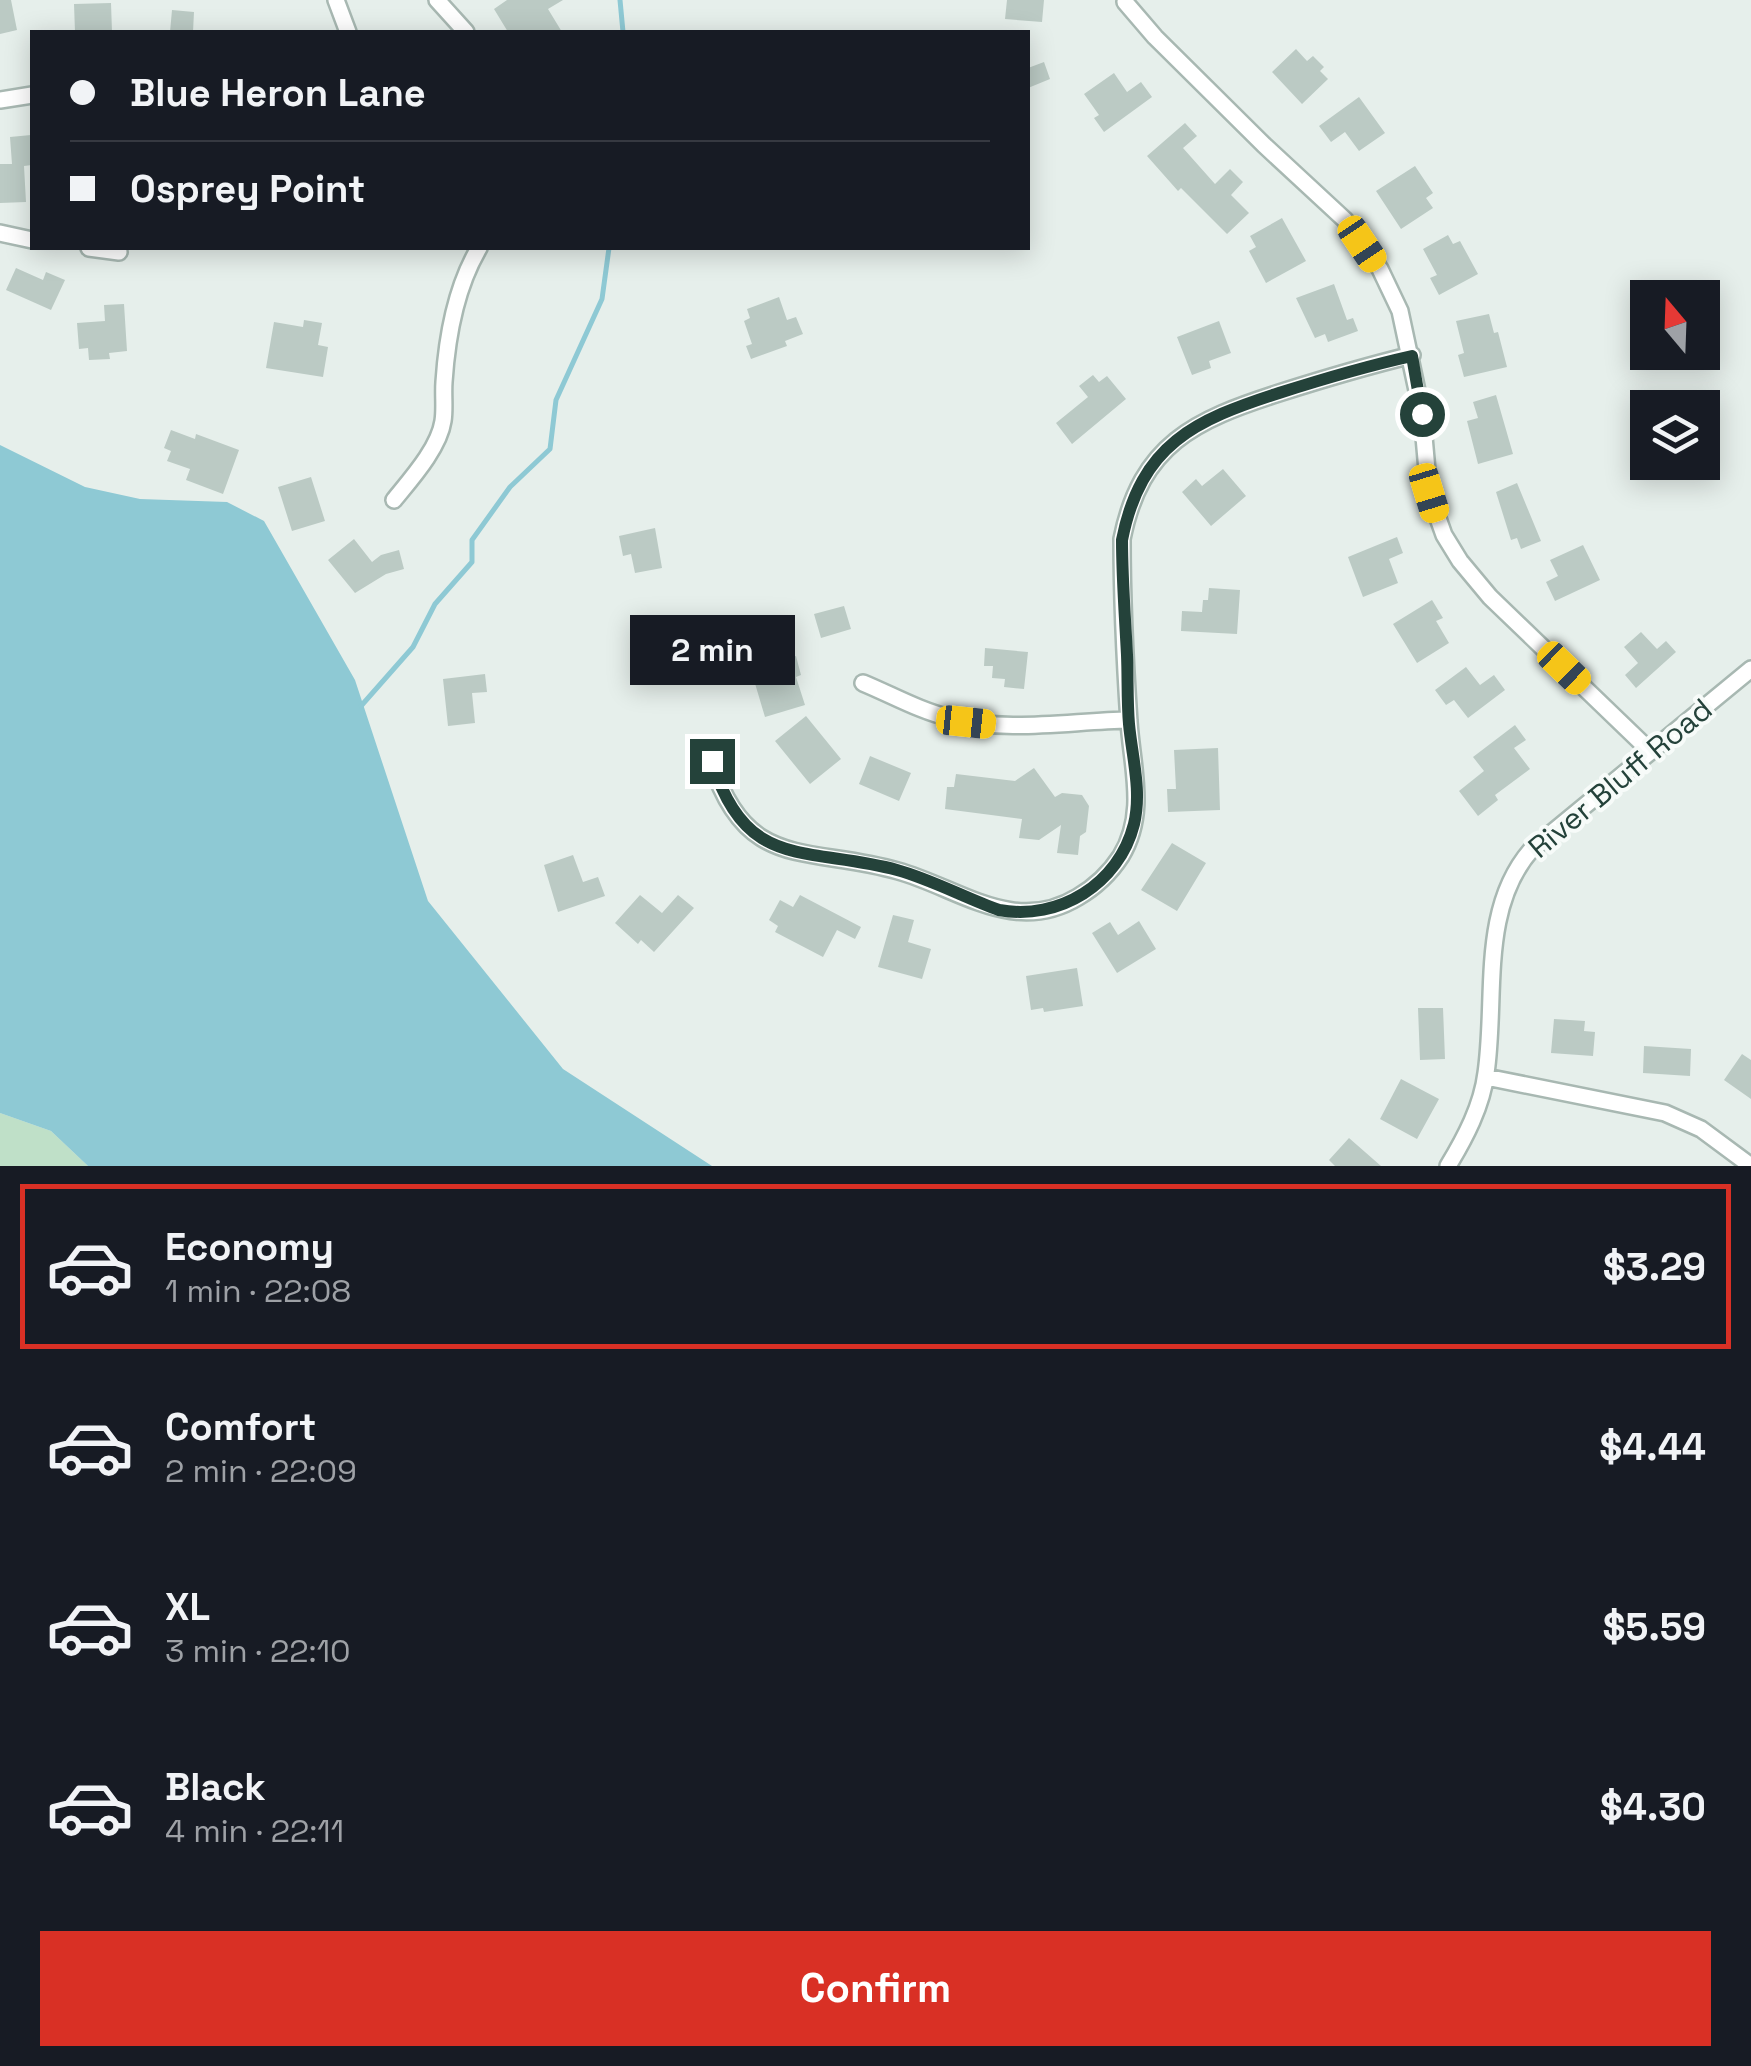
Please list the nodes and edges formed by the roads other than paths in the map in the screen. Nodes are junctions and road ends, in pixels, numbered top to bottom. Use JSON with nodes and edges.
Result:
{"nodes":[{"id":1,"x":336,"y":0,"type":"edge"},
{"id":2,"x":437,"y":0,"type":"edge"},
{"id":3,"x":1125,"y":2,"type":"edge"},
{"id":4,"x":347,"y":30,"type":"edge"},
{"id":5,"x":464,"y":30,"type":"edge"},
{"id":6,"x":30,"y":95,"type":"edge"},
{"id":7,"x":0,"y":100,"type":"edge"},
{"id":8,"x":0,"y":232,"type":"edge"},
{"id":9,"x":30,"y":240,"type":"edge"},
{"id":10,"x":104,"y":250,"type":"edge"},
{"id":11,"x":479,"y":250,"type":"edge"},
{"id":12,"x":119,"y":252,"type":"dead end"},
{"id":13,"x":1412,"y":356,"type":"junction"},
{"id":14,"x":394,"y":500,"type":"dead end"},
{"id":15,"x":1751,"y":669,"type":"edge"},
{"id":16,"x":864,"y":683,"type":"dead end"},
{"id":17,"x":1129,"y":720,"type":"junction"},
{"id":18,"x":1650,"y":751,"type":"junction"},
{"id":19,"x":712,"y":761,"type":"dead end"},
{"id":20,"x":1486,"y":1077,"type":"junction"},
{"id":21,"x":1730,"y":1160,"type":"edge"},
{"id":22,"x":1448,"y":1166,"type":"edge"},
{"id":23,"x":1751,"y":1166,"type":"edge"}],
"edges":[{"from":1,"to":4,"type":"street"},
{"from":2,"to":5,"type":"street"},
{"from":3,"to":13,"type":"street"},
{"from":6,"to":7,"type":"street"},
{"from":8,"to":9,"type":"street"},
{"from":10,"to":12,"type":"street"},
{"from":11,"to":14,"type":"street"},
{"from":13,"to":17,"type":"street"},
{"from":13,"to":18,"type":"street"},
{"from":15,"to":18,"type":"street","name":"River Bluff Road"},
{"from":16,"to":17,"type":"street"},
{"from":17,"to":19,"type":"street"},
{"from":18,"to":20,"type":"street","name":"River Bluff Road"},
{"from":20,"to":21,"type":"street"},
{"from":20,"to":22,"type":"street","name":"River Bluff Road"},
{"from":21,"to":23,"type":"street"}]}
